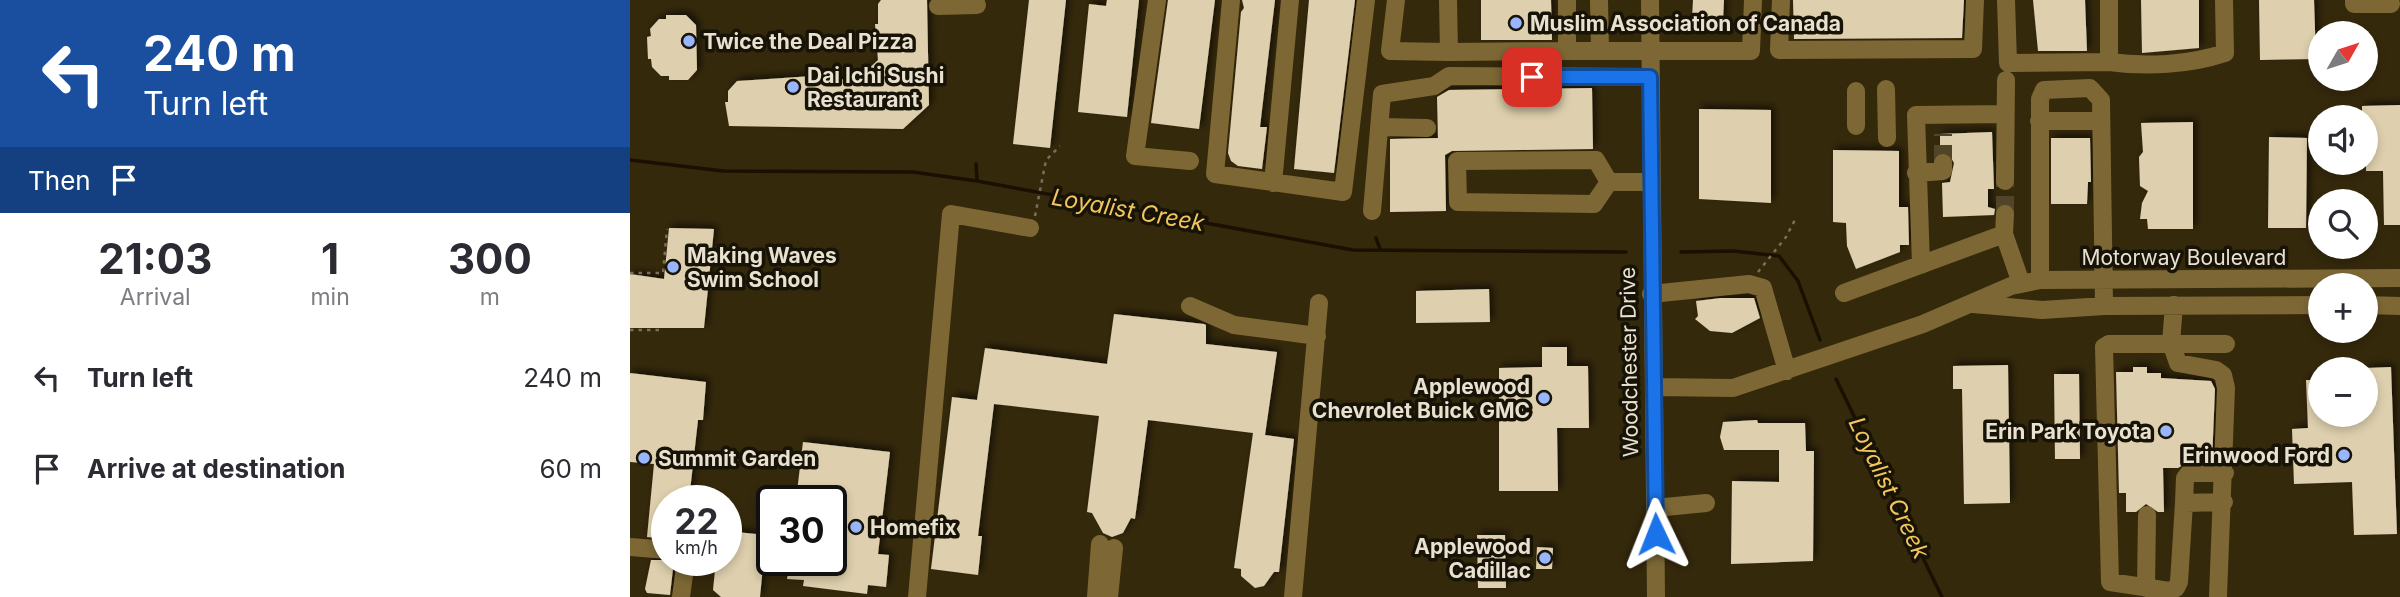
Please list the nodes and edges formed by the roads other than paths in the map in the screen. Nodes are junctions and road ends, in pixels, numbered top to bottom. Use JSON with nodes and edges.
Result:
{"nodes":[{"id":1,"x":1157,"y":0,"type":"edge"},
{"id":2,"x":1231,"y":0,"type":"edge"},
{"id":3,"x":1290,"y":0,"type":"edge"},
{"id":4,"x":1366,"y":0,"type":"edge"},
{"id":5,"x":1396,"y":0,"type":"edge"},
{"id":6,"x":1448,"y":0,"type":"edge"},
{"id":7,"x":1567,"y":0,"type":"edge"},
{"id":8,"x":1600,"y":0,"type":"edge"},
{"id":9,"x":1650,"y":0,"type":"edge"},
{"id":10,"x":1754,"y":0,"type":"edge"},
{"id":11,"x":1781,"y":0,"type":"edge"},
{"id":12,"x":1975,"y":0,"type":"edge"},
{"id":13,"x":2006,"y":0,"type":"edge"},
{"id":14,"x":2109,"y":0,"type":"edge"},
{"id":15,"x":2224,"y":0,"type":"edge"},
{"id":16,"x":2354,"y":0,"type":"edge"},
{"id":17,"x":2391,"y":4,"type":"dead end"},
{"id":18,"x":977,"y":5,"type":"dead end"},
{"id":19,"x":938,"y":6,"type":"dead end"},
{"id":20,"x":1567,"y":51,"type":"junction"},
{"id":21,"x":1600,"y":51,"type":"junction"},
{"id":22,"x":1650,"y":51,"type":"junction"},
{"id":23,"x":1449,"y":52,"type":"junction"},
{"id":24,"x":2109,"y":62,"type":"junction"},
{"id":25,"x":1650,"y":77,"type":"junction"},
{"id":26,"x":2006,"y":80,"type":"dead end"},
{"id":27,"x":1886,"y":89,"type":"dead end"},
{"id":28,"x":1856,"y":90,"type":"dead end"},
{"id":29,"x":2004,"y":114,"type":"junction"},
{"id":30,"x":2039,"y":121,"type":"junction"},
{"id":31,"x":2101,"y":121,"type":"junction"},
{"id":32,"x":1856,"y":126,"type":"dead end"},
{"id":33,"x":1380,"y":127,"type":"junction"},
{"id":34,"x":1427,"y":128,"type":"dead end"},
{"id":35,"x":1887,"y":138,"type":"dead end"},
{"id":36,"x":1190,"y":162,"type":"dead end"},
{"id":37,"x":1943,"y":163,"type":"dead end"},
{"id":38,"x":1916,"y":173,"type":"junction"},
{"id":39,"x":2005,"y":181,"type":"tunnel mouth"},
{"id":40,"x":1609,"y":182,"type":"junction"},
{"id":41,"x":1651,"y":182,"type":"junction"},
{"id":42,"x":1273,"y":183,"type":"junction"},
{"id":43,"x":1372,"y":211,"type":"dead end"},
{"id":44,"x":2005,"y":214,"type":"tunnel mouth"},
{"id":45,"x":1032,"y":224,"type":"road end"},
{"id":46,"x":2004,"y":234,"type":"junction"},
{"id":47,"x":1921,"y":265,"type":"junction"},
{"id":48,"x":2400,"y":278,"type":"edge"},
{"id":49,"x":2040,"y":280,"type":"junction"},
{"id":50,"x":2102,"y":281,"type":"junction"},
{"id":51,"x":2021,"y":283,"type":"junction"},
{"id":52,"x":1844,"y":293,"type":"dead end"},
{"id":53,"x":1651,"y":294,"type":"junction"},
{"id":54,"x":1320,"y":303,"type":"dead end"},
{"id":55,"x":1973,"y":304,"type":"junction"},
{"id":56,"x":2174,"y":305,"type":"junction"},
{"id":57,"x":2308,"y":305,"type":"edge"},
{"id":58,"x":2378,"y":305,"type":"edge"},
{"id":59,"x":1190,"y":306,"type":"dead end"},
{"id":60,"x":2104,"y":306,"type":"junction"},
{"id":61,"x":2400,"y":306,"type":"edge"},
{"id":62,"x":1317,"y":336,"type":"junction"},
{"id":63,"x":2171,"y":343,"type":"junction"},
{"id":64,"x":2226,"y":344,"type":"dead end"},
{"id":65,"x":1787,"y":371,"type":"junction"},
{"id":66,"x":1654,"y":387,"type":"junction"},
{"id":67,"x":2225,"y":473,"type":"junction"},
{"id":68,"x":2224,"y":502,"type":"junction"},
{"id":69,"x":1706,"y":503,"type":"dead end"},
{"id":70,"x":2184,"y":503,"type":"junction"},
{"id":71,"x":1655,"y":508,"type":"junction"},
{"id":72,"x":2147,"y":516,"type":"dead end"},
{"id":73,"x":630,"y":547,"type":"edge"},
{"id":74,"x":651,"y":549,"type":"edge"},
{"id":75,"x":684,"y":576,"type":"edge"},
{"id":76,"x":2146,"y":588,"type":"junction"},
{"id":77,"x":2218,"y":596,"type":"edge"},
{"id":78,"x":681,"y":597,"type":"edge"},
{"id":79,"x":917,"y":597,"type":"edge"},
{"id":80,"x":1096,"y":597,"type":"edge"},
{"id":81,"x":1109,"y":597,"type":"edge"},
{"id":82,"x":1293,"y":597,"type":"edge"},
{"id":83,"x":1656,"y":597,"type":"edge"}],
"edges":[{"from":1,"to":36,"type":"street"},
{"from":2,"to":42,"type":"street"},
{"from":3,"to":42,"type":"street"},
{"from":4,"to":42,"type":"street"},
{"from":5,"to":23,"type":"street"},
{"from":6,"to":23,"type":"street"},
{"from":7,"to":20,"type":"street"},
{"from":8,"to":21,"type":"street"},
{"from":9,"to":22,"type":"street","name":"Woodchester Drive"},
{"from":10,"to":22,"type":"street"},
{"from":11,"to":12,"type":"street"},
{"from":13,"to":24,"type":"street"},
{"from":14,"to":24,"type":"street"},
{"from":15,"to":24,"type":"street"},
{"from":16,"to":17,"type":"street"},
{"from":18,"to":19,"type":"street"},
{"from":20,"to":21,"type":"street"},
{"from":20,"to":23,"type":"street"},
{"from":21,"to":22,"type":"street"},
{"from":22,"to":25,"type":"street","name":"Woodchester Drive"},
{"from":25,"to":33,"type":"street"},
{"from":25,"to":41,"type":"street","name":"Woodchester Drive"},
{"from":26,"to":29,"type":"street"},
{"from":27,"to":35,"type":"street"},
{"from":28,"to":32,"type":"street"},
{"from":29,"to":38,"type":"street"},
{"from":29,"to":39,"type":"street"},
{"from":30,"to":31,"type":"street"},
{"from":30,"to":31,"type":"street"},
{"from":30,"to":49,"type":"street"},
{"from":31,"to":50,"type":"street"},
{"from":33,"to":34,"type":"street"},
{"from":33,"to":43,"type":"street"},
{"from":37,"to":38,"type":"street"},
{"from":38,"to":47,"type":"street"},
{"from":40,"to":40,"type":"street"},
{"from":40,"to":41,"type":"street"},
{"from":41,"to":53,"type":"street","name":"Woodchester Drive"},
{"from":44,"to":46,"type":"street"},
{"from":45,"to":79,"type":"street"},
{"from":46,"to":47,"type":"street"},
{"from":46,"to":51,"type":"street"},
{"from":47,"to":52,"type":"street"},
{"from":48,"to":50,"type":"street","name":"Motorway Boulevard"},
{"from":49,"to":50,"type":"street","name":"Motorway Boulevard"},
{"from":49,"to":51,"type":"street","name":"Motorway Boulevard"},
{"from":50,"to":60,"type":"street"},
{"from":51,"to":55,"type":"street","name":"Motorway Boulevard"},
{"from":53,"to":65,"type":"street"},
{"from":53,"to":66,"type":"street","name":"Woodchester Drive"},
{"from":54,"to":62,"type":"street"},
{"from":55,"to":60,"type":"street","name":"Motorway Boulevard"},
{"from":55,"to":65,"type":"street","name":"Motorway Boulevard"},
{"from":56,"to":57,"type":"street","name":"Motorway Boulevard"},
{"from":56,"to":60,"type":"street","name":"Motorway Boulevard"},
{"from":56,"to":63,"type":"street"},
{"from":58,"to":61,"type":"street"},
{"from":59,"to":62,"type":"street"},
{"from":62,"to":82,"type":"street"},
{"from":63,"to":64,"type":"street"},
{"from":63,"to":67,"type":"street"},
{"from":63,"to":76,"type":"street"},
{"from":65,"to":66,"type":"street","name":"Motorway Boulevard"},
{"from":66,"to":71,"type":"street","name":"Woodchester Drive"},
{"from":67,"to":68,"type":"street"},
{"from":67,"to":70,"type":"street"},
{"from":68,"to":70,"type":"street"},
{"from":68,"to":77,"type":"street"},
{"from":69,"to":71,"type":"street"},
{"from":70,"to":76,"type":"street"},
{"from":71,"to":83,"type":"street","name":"Woodchester Drive"},
{"from":72,"to":76,"type":"street"},
{"from":73,"to":74,"type":"street"},
{"from":75,"to":78,"type":"street"},
{"from":80,"to":81,"type":"street"}]}
